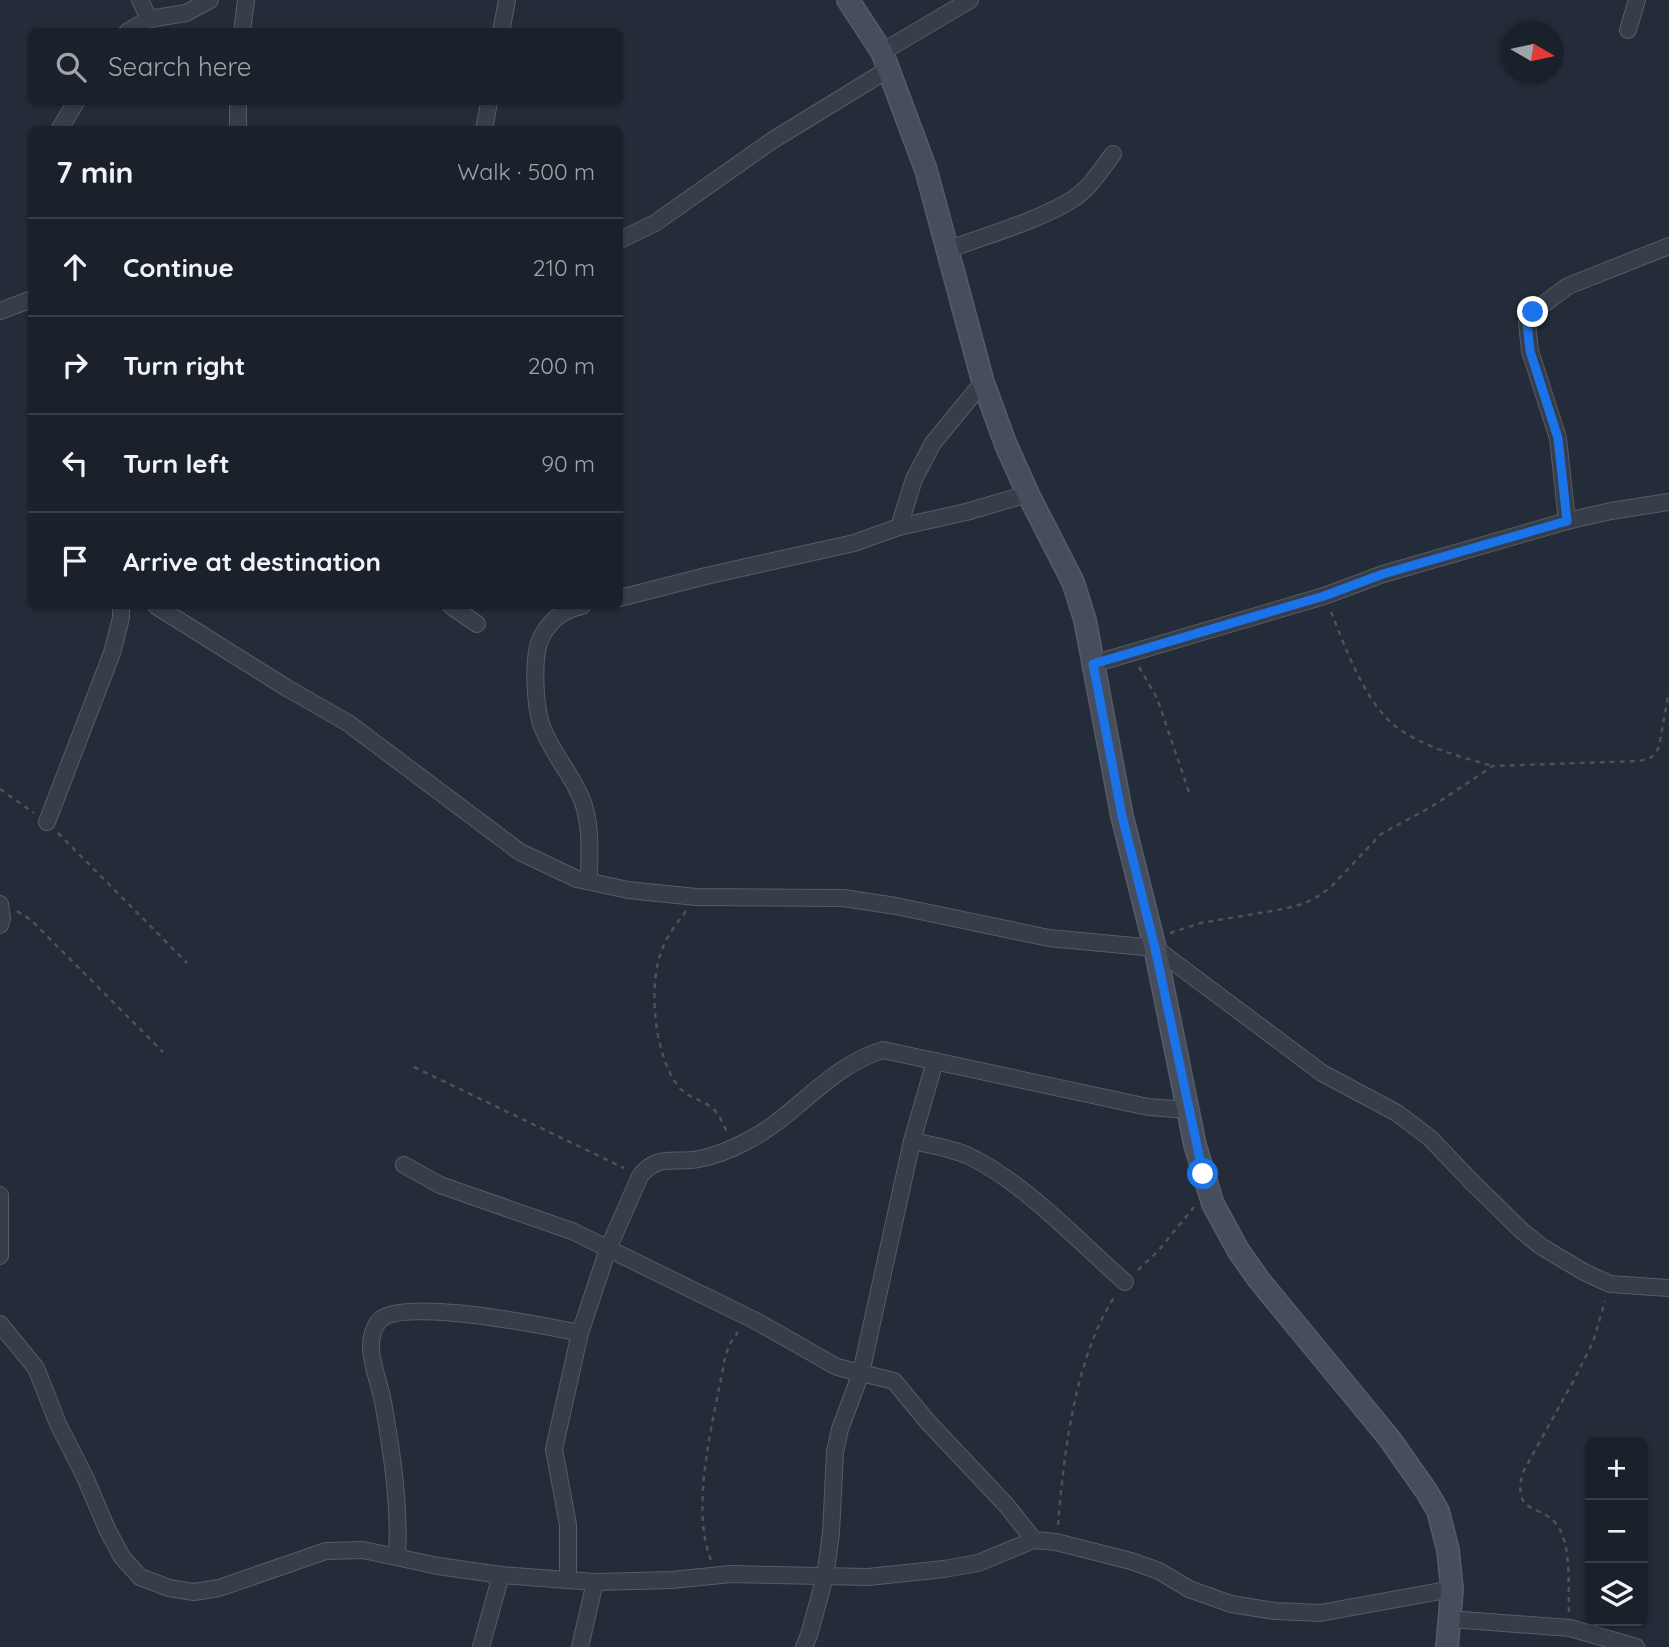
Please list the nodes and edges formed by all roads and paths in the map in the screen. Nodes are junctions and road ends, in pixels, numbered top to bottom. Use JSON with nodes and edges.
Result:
{"nodes":[{"id":1,"x":140,"y":0,"type":"edge"},
{"id":2,"x":210,"y":0,"type":"edge"},
{"id":3,"x":246,"y":0,"type":"edge"},
{"id":4,"x":507,"y":0,"type":"edge"},
{"id":5,"x":848,"y":0,"type":"edge"},
{"id":6,"x":970,"y":0,"type":"edge"},
{"id":7,"x":1637,"y":0,"type":"edge"},
{"id":8,"x":149,"y":19,"type":"junction"},
{"id":9,"x":134,"y":28,"type":"edge"},
{"id":10,"x":242,"y":28,"type":"edge"},
{"id":11,"x":502,"y":28,"type":"edge"},
{"id":12,"x":1628,"y":30,"type":"dead end"},
{"id":13,"x":884,"y":61,"type":"junction"},
{"id":14,"x":74,"y":105,"type":"edge"},
{"id":15,"x":238,"y":105,"type":"edge"},
{"id":16,"x":488,"y":105,"type":"edge"},
{"id":17,"x":61,"y":126,"type":"edge"},
{"id":18,"x":238,"y":126,"type":"edge"},
{"id":19,"x":485,"y":126,"type":"edge"},
{"id":20,"x":1113,"y":154,"type":"dead end"},
{"id":21,"x":623,"y":239,"type":"edge"},
{"id":22,"x":1669,"y":246,"type":"edge"},
{"id":23,"x":947,"y":250,"type":"junction"},
{"id":24,"x":25,"y":301,"type":"edge"},
{"id":25,"x":0,"y":303,"type":"edge"},
{"id":26,"x":0,"y":311,"type":"edge"},
{"id":27,"x":983,"y":382,"type":"junction"},
{"id":28,"x":1028,"y":494,"type":"junction"},
{"id":29,"x":1669,"y":502,"type":"edge"},
{"id":30,"x":1567,"y":521,"type":"junction"},
{"id":31,"x":899,"y":527,"type":"junction"},
{"id":32,"x":1324,"y":596,"type":"junction"},
{"id":33,"x":623,"y":597,"type":"edge"},
{"id":34,"x":121,"y":609,"type":"edge"},
{"id":35,"x":161,"y":609,"type":"edge"},
{"id":36,"x":455,"y":609,"type":"edge"},
{"id":37,"x":568,"y":609,"type":"edge"},
{"id":38,"x":477,"y":624,"type":"dead end"},
{"id":39,"x":1131,"y":652,"type":"junction"},
{"id":40,"x":1093,"y":664,"type":"junction"},
{"id":41,"x":1669,"y":692,"type":"edge"},
{"id":42,"x":1493,"y":766,"type":"junction"},
{"id":43,"x":0,"y":789,"type":"edge"},
{"id":44,"x":1190,"y":795,"type":"dead end"},
{"id":45,"x":47,"y":822,"type":"junction"},
{"id":46,"x":589,"y":881,"type":"junction"},
{"id":47,"x":696,"y":897,"type":"junction"},
{"id":48,"x":5,"y":905,"type":"edge"},
{"id":49,"x":0,"y":925,"type":"edge"},
{"id":50,"x":1154,"y":943,"type":"junction"},
{"id":51,"x":187,"y":963,"type":"dead end"},
{"id":52,"x":163,"y":1052,"type":"dead end"},
{"id":53,"x":935,"y":1060,"type":"junction"},
{"id":54,"x":414,"y":1067,"type":"dead end"},
{"id":55,"x":1189,"y":1110,"type":"junction"},
{"id":56,"x":912,"y":1141,"type":"junction"},
{"id":57,"x":735,"y":1145,"type":"junction"},
{"id":58,"x":404,"y":1165,"type":"dead end"},
{"id":59,"x":640,"y":1176,"type":"junction"},
{"id":60,"x":1209,"y":1191,"type":"junction"},
{"id":61,"x":0,"y":1195,"type":"edge"},
{"id":62,"x":608,"y":1249,"type":"junction"},
{"id":63,"x":0,"y":1256,"type":"edge"},
{"id":64,"x":1125,"y":1282,"type":"junction"},
{"id":65,"x":1610,"y":1284,"type":"junction"},
{"id":66,"x":1669,"y":1288,"type":"edge"},
{"id":67,"x":756,"y":1321,"type":"junction"},
{"id":68,"x":0,"y":1324,"type":"edge"},
{"id":69,"x":580,"y":1333,"type":"junction"},
{"id":70,"x":861,"y":1373,"type":"junction"},
{"id":71,"x":1034,"y":1540,"type":"junction"},
{"id":72,"x":1056,"y":1542,"type":"junction"},
{"id":73,"x":397,"y":1556,"type":"junction"},
{"id":74,"x":501,"y":1575,"type":"junction"},
{"id":75,"x":716,"y":1576,"type":"junction"},
{"id":76,"x":825,"y":1577,"type":"junction"},
{"id":77,"x":568,"y":1579,"type":"junction"},
{"id":78,"x":595,"y":1582,"type":"junction"},
{"id":79,"x":1452,"y":1589,"type":"junction"},
{"id":80,"x":1450,"y":1619,"type":"junction"},
{"id":81,"x":1570,"y":1628,"type":"junction"},
{"id":82,"x":481,"y":1647,"type":"edge"},
{"id":83,"x":580,"y":1647,"type":"edge"},
{"id":84,"x":804,"y":1647,"type":"edge"},
{"id":85,"x":1447,"y":1647,"type":"edge"},
{"id":86,"x":1636,"y":1647,"type":"edge"}],
"edges":[{"from":1,"to":8,"type":"street"},
{"from":2,"to":8,"type":"street"},
{"from":3,"to":10,"type":"street"},
{"from":4,"to":11,"type":"street"},
{"from":5,"to":13,"type":"main road"},
{"from":6,"to":13,"type":"street"},
{"from":7,"to":12,"type":"street"},
{"from":8,"to":9,"type":"street"},
{"from":13,"to":21,"type":"street"},
{"from":13,"to":23,"type":"main road"},
{"from":14,"to":17,"type":"street"},
{"from":15,"to":18,"type":"street"},
{"from":16,"to":19,"type":"street"},
{"from":20,"to":23,"type":"street"},
{"from":22,"to":30,"type":"street"},
{"from":23,"to":27,"type":"main road"},
{"from":24,"to":25,"type":"street"},
{"from":24,"to":26,"type":"street"},
{"from":27,"to":28,"type":"main road"},
{"from":27,"to":31,"type":"street"},
{"from":28,"to":31,"type":"street"},
{"from":28,"to":40,"type":"main road"},
{"from":29,"to":30,"type":"street"},
{"from":30,"to":32,"type":"street"},
{"from":31,"to":33,"type":"street"},
{"from":32,"to":39,"type":"street"},
{"from":32,"to":42,"type":"path"},
{"from":34,"to":45,"type":"street"},
{"from":35,"to":46,"type":"street"},
{"from":36,"to":38,"type":"street"},
{"from":37,"to":46,"type":"street"},
{"from":39,"to":40,"type":"street"},
{"from":39,"to":44,"type":"path"},
{"from":40,"to":50,"type":"main road"},
{"from":41,"to":42,"type":"path"},
{"from":42,"to":50,"type":"path"},
{"from":43,"to":45,"type":"path"},
{"from":45,"to":51,"type":"path"},
{"from":46,"to":47,"type":"street"},
{"from":47,"to":50,"type":"street"},
{"from":47,"to":57,"type":"path"},
{"from":48,"to":49,"type":"street"},
{"from":48,"to":52,"type":"path"},
{"from":50,"to":55,"type":"main road"},
{"from":50,"to":65,"type":"street"},
{"from":53,"to":55,"type":"street"},
{"from":53,"to":56,"type":"street"},
{"from":53,"to":57,"type":"street"},
{"from":54,"to":59,"type":"path"},
{"from":55,"to":60,"type":"main road"},
{"from":56,"to":64,"type":"street"},
{"from":56,"to":70,"type":"street"},
{"from":57,"to":59,"type":"street"},
{"from":58,"to":62,"type":"street"},
{"from":59,"to":62,"type":"street"},
{"from":60,"to":64,"type":"path"},
{"from":60,"to":79,"type":"main road"},
{"from":61,"to":63,"type":"street"},
{"from":62,"to":67,"type":"street"},
{"from":62,"to":69,"type":"street"},
{"from":64,"to":72,"type":"path"},
{"from":65,"to":66,"type":"street"},
{"from":65,"to":81,"type":"path"},
{"from":67,"to":70,"type":"street"},
{"from":67,"to":75,"type":"path"},
{"from":68,"to":73,"type":"street"},
{"from":69,"to":73,"type":"street"},
{"from":69,"to":77,"type":"street"},
{"from":70,"to":71,"type":"street"},
{"from":70,"to":76,"type":"street"},
{"from":71,"to":72,"type":"street"},
{"from":71,"to":76,"type":"street"},
{"from":72,"to":79,"type":"street"},
{"from":73,"to":74,"type":"street"},
{"from":74,"to":77,"type":"street"},
{"from":74,"to":82,"type":"street"},
{"from":75,"to":76,"type":"street"},
{"from":75,"to":78,"type":"street"},
{"from":76,"to":84,"type":"street"},
{"from":77,"to":78,"type":"street"},
{"from":78,"to":83,"type":"street"},
{"from":79,"to":80,"type":"main road"},
{"from":80,"to":81,"type":"street"},
{"from":80,"to":85,"type":"main road"},
{"from":81,"to":86,"type":"street"}]}
